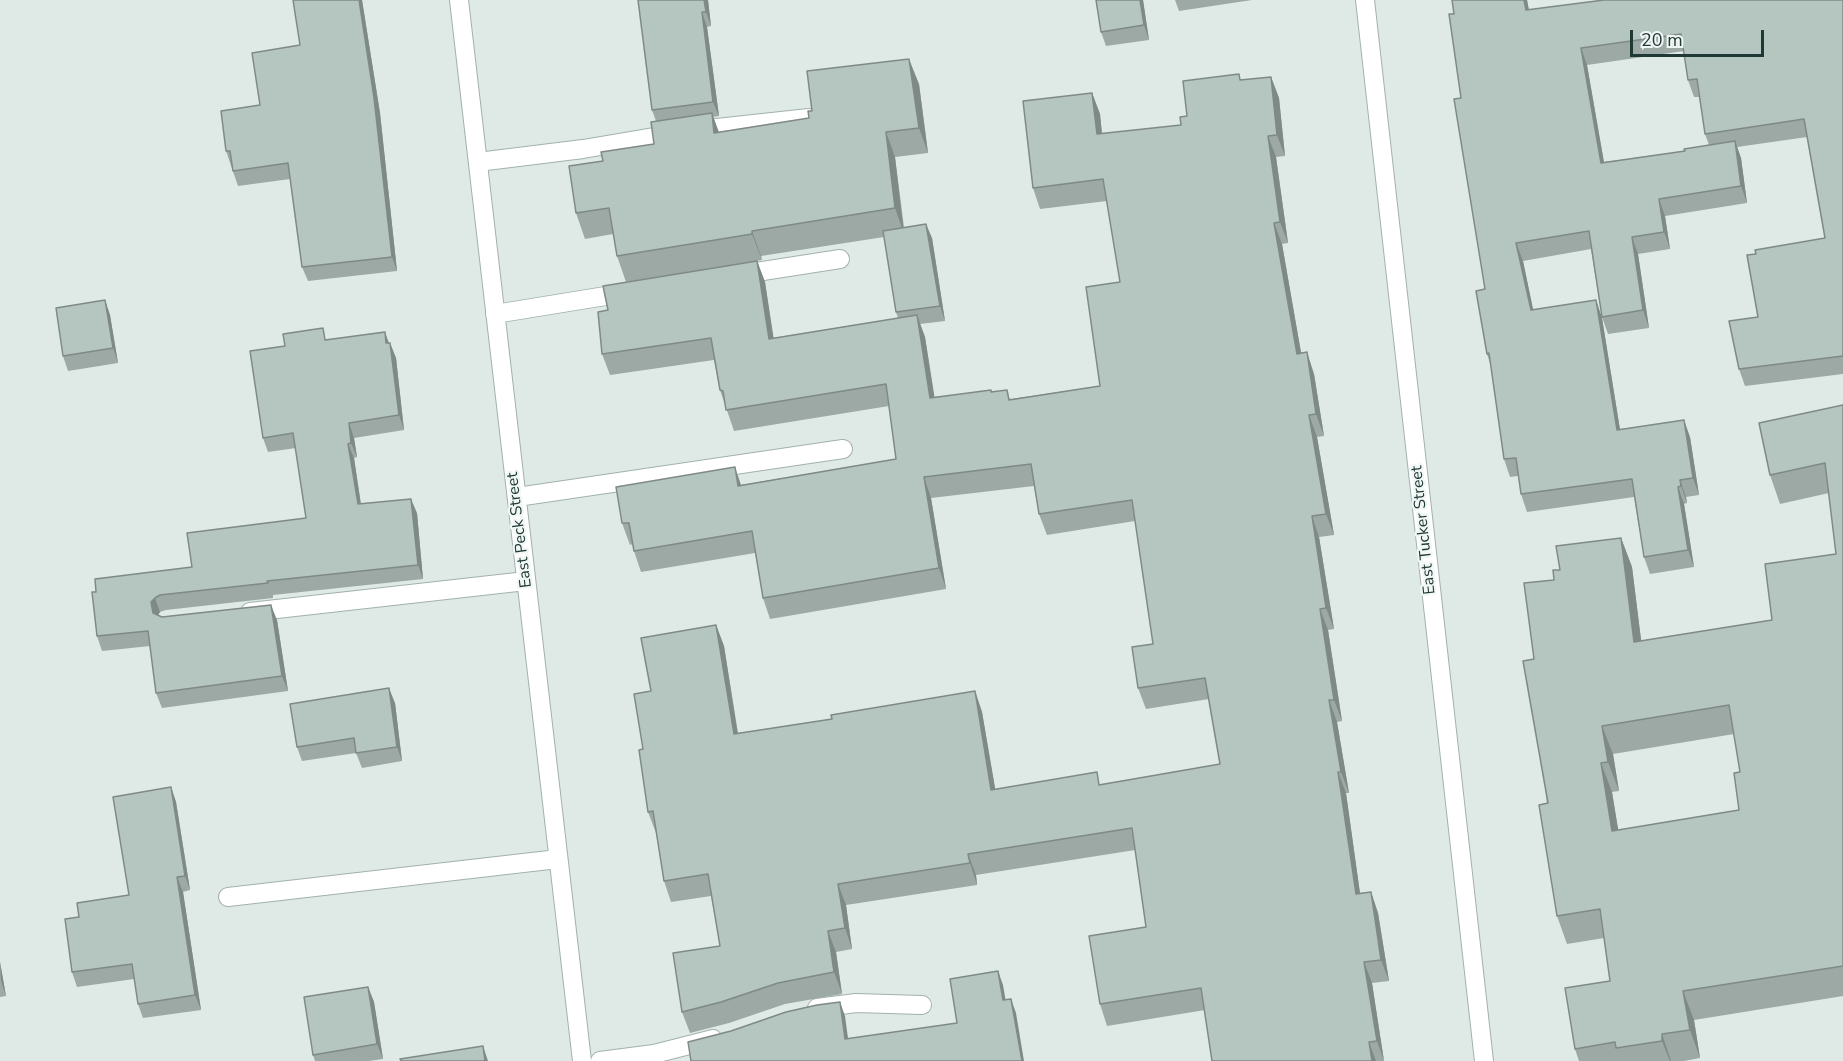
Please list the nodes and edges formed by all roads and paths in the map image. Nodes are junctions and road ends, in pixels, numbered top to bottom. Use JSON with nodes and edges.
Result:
{"nodes":[{"id":1,"x":459,"y":0,"type":"edge"},
{"id":2,"x":1365,"y":0,"type":"edge"},
{"id":3,"x":809,"y":118,"type":"edge"},
{"id":4,"x":478,"y":162,"type":"junction"},
{"id":5,"x":840,"y":259,"type":"dead end"},
{"id":6,"x":716,"y":278,"type":"edge"},
{"id":7,"x":648,"y":289,"type":"edge"},
{"id":8,"x":495,"y":314,"type":"junction"},
{"id":9,"x":843,"y":449,"type":"dead end"},
{"id":10,"x":517,"y":497,"type":"junction"},
{"id":11,"x":526,"y":580,"type":"junction"},
{"id":12,"x":238,"y":614,"type":"edge"},
{"id":13,"x":558,"y":859,"type":"junction"},
{"id":14,"x":228,"y":897,"type":"dead end"},
{"id":15,"x":922,"y":1005,"type":"dead end"},
{"id":16,"x":799,"y":1012,"type":"edge"},
{"id":17,"x":732,"y":1034,"type":"edge"},
{"id":18,"x":582,"y":1061,"type":"edge"},
{"id":19,"x":600,"y":1061,"type":"edge"},
{"id":20,"x":1484,"y":1061,"type":"edge"}],
"edges":[{"from":1,"to":4,"type":"street","name":"East Peck Street"},
{"from":2,"to":20,"type":"street","name":"East Tucker Street"},
{"from":3,"to":4,"type":"street"},
{"from":4,"to":8,"type":"street","name":"East Peck Street"},
{"from":5,"to":6,"type":"street"},
{"from":7,"to":8,"type":"street"},
{"from":8,"to":10,"type":"street","name":"East Peck Street"},
{"from":9,"to":10,"type":"street"},
{"from":10,"to":11,"type":"street","name":"East Peck Street"},
{"from":11,"to":12,"type":"street"},
{"from":11,"to":13,"type":"street","name":"East Peck Street"},
{"from":13,"to":14,"type":"street"},
{"from":13,"to":18,"type":"street","name":"East Peck Street"},
{"from":15,"to":16,"type":"street"},
{"from":17,"to":19,"type":"street"}]}
